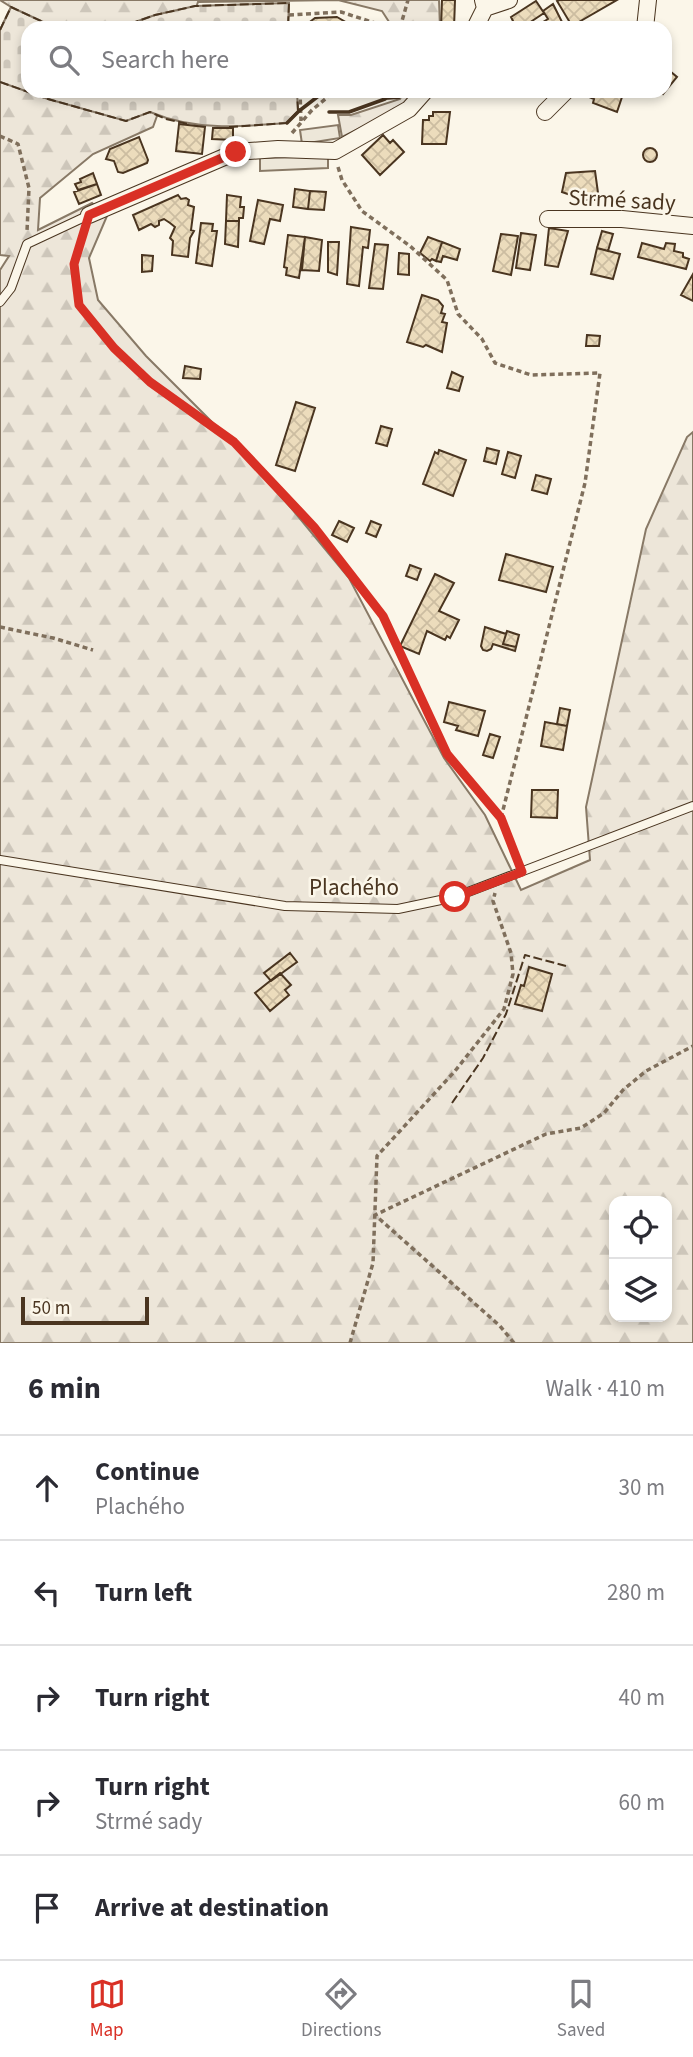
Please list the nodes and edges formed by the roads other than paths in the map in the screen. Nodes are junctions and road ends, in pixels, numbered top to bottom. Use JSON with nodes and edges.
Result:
{"nodes":[{"id":1,"x":509,"y":0,"type":"edge"},
{"id":2,"x":484,"y":4,"type":"edge"},
{"id":3,"x":478,"y":21,"type":"edge"},
{"id":4,"x":419,"y":98,"type":"edge"},
{"id":5,"x":559,"y":98,"type":"edge"},
{"id":6,"x":545,"y":112,"type":"dead end"},
{"id":7,"x":89,"y":215,"type":"joint"},
{"id":8,"x":548,"y":219,"type":"dead end"},
{"id":9,"x":693,"y":226,"type":"edge"},
{"id":10,"x":0,"y":302,"type":"edge"},
{"id":11,"x":693,"y":806,"type":"edge"},
{"id":12,"x":0,"y":860,"type":"edge"}],
"edges":[{"from":1,"to":2,"type":"street"},
{"from":2,"to":3,"type":"street"},
{"from":4,"to":7,"type":"street"},
{"from":5,"to":6,"type":"street"},
{"from":7,"to":10,"type":"lane"},
{"from":8,"to":9,"type":"street","name":"Strmé sady"},
{"from":11,"to":12,"type":"lane","name":"Plachého"}]}
